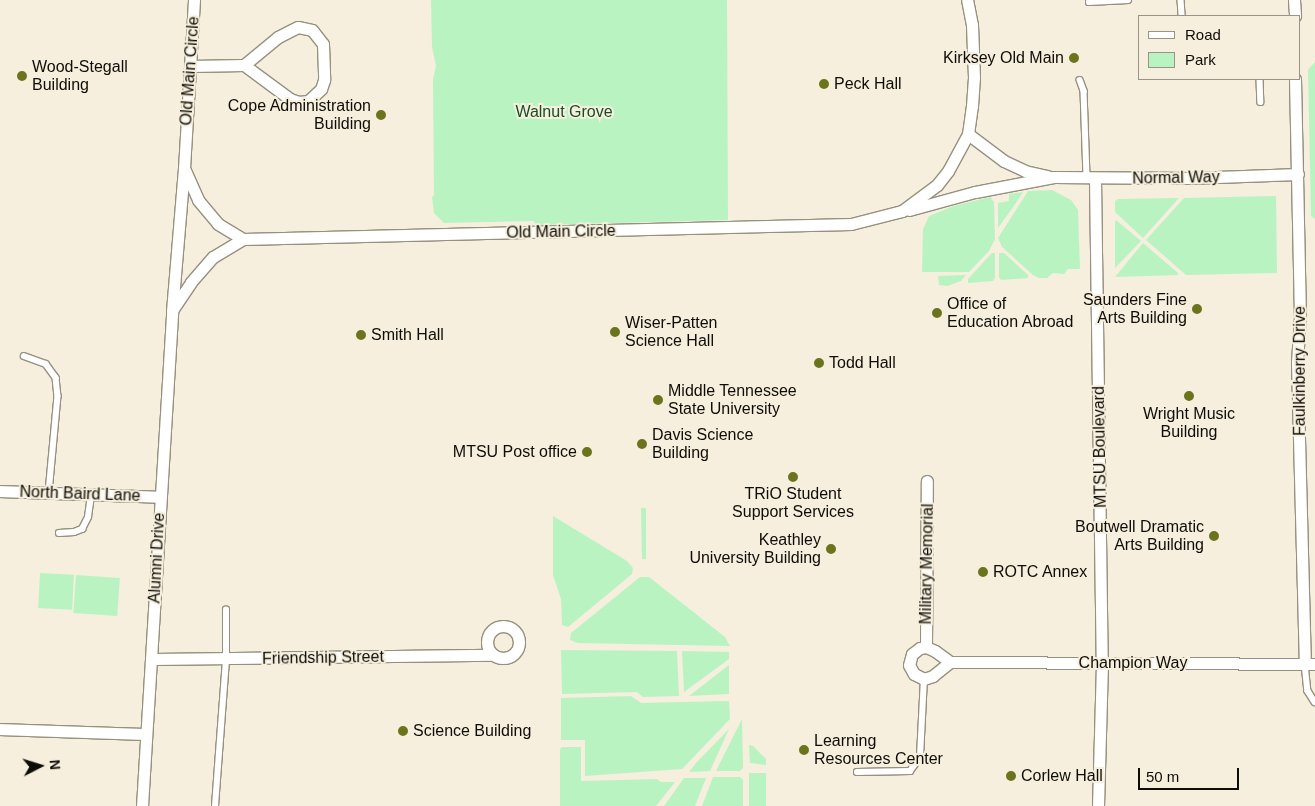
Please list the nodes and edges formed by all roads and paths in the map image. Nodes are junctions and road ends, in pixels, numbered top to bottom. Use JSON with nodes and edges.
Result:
{"nodes":[{"id":1,"x":194,"y":0,"type":"edge"},
{"id":2,"x":967,"y":0,"type":"edge"},
{"id":3,"x":1128,"y":0,"type":"edge"},
{"id":4,"x":1180,"y":0,"type":"edge"},
{"id":5,"x":1294,"y":0,"type":"edge"},
{"id":6,"x":1089,"y":2,"type":"dead end"},
{"id":7,"x":1182,"y":15,"type":"edge"},
{"id":8,"x":1295,"y":15,"type":"edge"},
{"id":9,"x":244,"y":65,"type":"junction"},
{"id":10,"x":190,"y":66,"type":"junction"},
{"id":11,"x":1080,"y":80,"type":"dead end"},
{"id":12,"x":1260,"y":80,"type":"edge"},
{"id":13,"x":1295,"y":80,"type":"edge"},
{"id":14,"x":1261,"y":102,"type":"dead end"},
{"id":15,"x":968,"y":134,"type":"junction"},
{"id":16,"x":184,"y":168,"type":"junction"},
{"id":17,"x":1298,"y":174,"type":"junction"},
{"id":18,"x":1054,"y":177,"type":"junction"},
{"id":19,"x":1091,"y":178,"type":"junction"},
{"id":20,"x":902,"y":212,"type":"junction"},
{"id":21,"x":243,"y":239,"type":"junction"},
{"id":22,"x":172,"y":311,"type":"junction"},
{"id":23,"x":24,"y":356,"type":"dead end"},
{"id":24,"x":923,"y":480,"type":"dead end"},
{"id":25,"x":0,"y":491,"type":"edge"},
{"id":26,"x":49,"y":493,"type":"junction"},
{"id":27,"x":91,"y":494,"type":"junction"},
{"id":28,"x":160,"y":497,"type":"junction"},
{"id":29,"x":59,"y":533,"type":"dead end"},
{"id":30,"x":226,"y":610,"type":"dead end"},
{"id":31,"x":926,"y":647,"type":"junction"},
{"id":32,"x":493,"y":655,"type":"dead end"},
{"id":33,"x":153,"y":659,"type":"junction"},
{"id":34,"x":226,"y":659,"type":"junction"},
{"id":35,"x":950,"y":662,"type":"junction"},
{"id":36,"x":1102,"y":663,"type":"junction"},
{"id":37,"x":1310,"y":664,"type":"edge"},
{"id":38,"x":924,"y":679,"type":"junction"},
{"id":39,"x":1315,"y":702,"type":"edge"},
{"id":40,"x":0,"y":729,"type":"edge"},
{"id":41,"x":146,"y":734,"type":"junction"},
{"id":42,"x":857,"y":772,"type":"dead end"},
{"id":43,"x":142,"y":806,"type":"edge"},
{"id":44,"x":215,"y":806,"type":"edge"},
{"id":45,"x":1098,"y":806,"type":"edge"}],
"edges":[{"from":1,"to":10,"type":"street","name":"Old Main Circle"},
{"from":2,"to":15,"type":"street","name":"Old Main Circle"},
{"from":3,"to":6,"type":"lane"},
{"from":4,"to":7,"type":"lane"},
{"from":5,"to":8,"type":"street"},
{"from":9,"to":9,"type":"street"},
{"from":9,"to":10,"type":"street"},
{"from":10,"to":16,"type":"street","name":"Old Main Circle"},
{"from":11,"to":19,"type":"lane"},
{"from":12,"to":14,"type":"lane"},
{"from":13,"to":17,"type":"street","name":"Faulkinberry Drive"},
{"from":15,"to":18,"type":"street","name":"Normal Way"},
{"from":15,"to":20,"type":"street","name":"Old Main Circle"},
{"from":16,"to":21,"type":"street","name":"Old Main Circle"},
{"from":16,"to":22,"type":"street","name":"Alumni Drive"},
{"from":17,"to":19,"type":"street","name":"Normal Way"},
{"from":17,"to":37,"type":"street","name":"Faulkinberry Drive"},
{"from":18,"to":19,"type":"street","name":"Normal Way"},
{"from":18,"to":20,"type":"street","name":"Normal Way"},
{"from":19,"to":36,"type":"street","name":"MTSU Boulevard"},
{"from":20,"to":21,"type":"street","name":"Old Main Circle"},
{"from":21,"to":22,"type":"street","name":"Alumni Drive"},
{"from":22,"to":28,"type":"street","name":"Alumni Drive"},
{"from":23,"to":26,"type":"lane"},
{"from":24,"to":31,"type":"street","name":"Military Memorial"},
{"from":25,"to":26,"type":"street","name":"North Baird Lane"},
{"from":26,"to":27,"type":"street","name":"North Baird Lane"},
{"from":27,"to":28,"type":"street","name":"North Baird Lane"},
{"from":27,"to":29,"type":"lane"},
{"from":28,"to":33,"type":"street","name":"Alumni Drive"},
{"from":30,"to":34,"type":"lane"},
{"from":31,"to":35,"type":"street"},
{"from":31,"to":38,"type":"street"},
{"from":32,"to":34,"type":"street","name":"Friendship Street"},
{"from":33,"to":34,"type":"street","name":"Friendship Street"},
{"from":33,"to":41,"type":"street","name":"Alumni Drive"},
{"from":34,"to":44,"type":"lane"},
{"from":35,"to":36,"type":"street","name":"Champion Way"},
{"from":35,"to":38,"type":"street"},
{"from":36,"to":37,"type":"street","name":"Champion Way"},
{"from":36,"to":45,"type":"street","name":"MTSU Boulevard"},
{"from":37,"to":39,"type":"lane"},
{"from":38,"to":42,"type":"lane"},
{"from":40,"to":41,"type":"street"},
{"from":41,"to":43,"type":"street","name":"Alumni Drive"}]}
